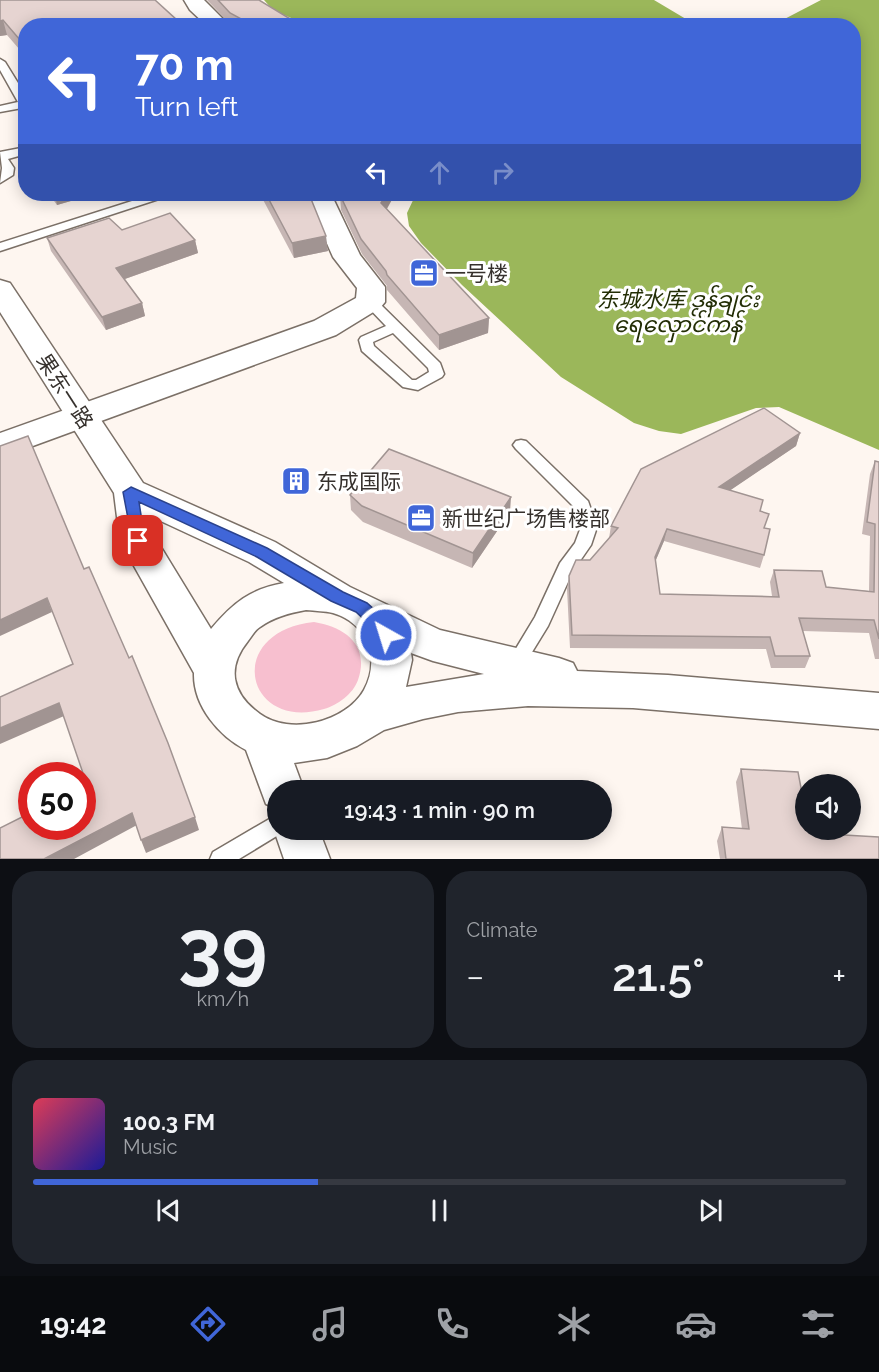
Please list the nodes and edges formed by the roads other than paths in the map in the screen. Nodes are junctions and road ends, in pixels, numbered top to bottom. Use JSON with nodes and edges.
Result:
{"nodes":[{"id":1,"x":194,"y":0,"type":"edge"},
{"id":2,"x":211,"y":18,"type":"edge"},
{"id":3,"x":0,"y":62,"type":"edge"},
{"id":4,"x":12,"y":83,"type":"junction"},
{"id":5,"x":0,"y":86,"type":"edge"},
{"id":6,"x":18,"y":93,"type":"edge"},
{"id":7,"x":18,"y":106,"type":"edge"},
{"id":8,"x":0,"y":109,"type":"edge"},
{"id":9,"x":18,"y":152,"type":"edge"},
{"id":10,"x":0,"y":156,"type":"edge"},
{"id":11,"x":0,"y":180,"type":"edge"},
{"id":12,"x":142,"y":201,"type":"edge"},
{"id":13,"x":321,"y":201,"type":"edge"},
{"id":14,"x":0,"y":247,"type":"edge"},
{"id":15,"x":0,"y":290,"type":"edge"},
{"id":16,"x":370,"y":302,"type":"junction"},
{"id":17,"x":395,"y":327,"type":"junction"},
{"id":18,"x":82,"y":416,"type":"junction"},
{"id":19,"x":521,"y":445,"type":"dead end"},
{"id":20,"x":0,"y":446,"type":"edge"},
{"id":21,"x":131,"y":492,"type":"junction"},
{"id":22,"x":337,"y":597,"type":"junction"},
{"id":23,"x":371,"y":616,"type":"junction"},
{"id":24,"x":515,"y":665,"type":"junction"},
{"id":25,"x":214,"y":670,"type":"junction"},
{"id":26,"x":628,"y":689,"type":"junction"},
{"id":27,"x":879,"y":711,"type":"edge"},
{"id":28,"x":365,"y":718,"type":"junction"},
{"id":29,"x":263,"y":737,"type":"junction"},
{"id":30,"x":278,"y":780,"type":"edge"},
{"id":31,"x":267,"y":831,"type":"edge"},
{"id":32,"x":300,"y":840,"type":"edge"},
{"id":33,"x":220,"y":859,"type":"edge"},
{"id":34,"x":307,"y":859,"type":"edge"}],
"edges":[{"from":1,"to":2,"type":"main road"},
{"from":3,"to":4,"type":"lane"},
{"from":4,"to":5,"type":"lane"},
{"from":4,"to":6,"type":"lane"},
{"from":7,"to":8,"type":"lane"},
{"from":9,"to":10,"type":"lane"},
{"from":10,"to":11,"type":"lane"},
{"from":12,"to":14,"type":"lane"},
{"from":13,"to":16,"type":"main road"},
{"from":15,"to":18,"type":"main road","name":"果东一路"},
{"from":16,"to":17,"type":"lane"},
{"from":16,"to":18,"type":"main road"},
{"from":17,"to":17,"type":"lane"},
{"from":18,"to":20,"type":"main road"},
{"from":18,"to":21,"type":"main road","name":"果东一路"},
{"from":19,"to":24,"type":"lane"},
{"from":21,"to":22,"type":"main road"},
{"from":21,"to":25,"type":"main road"},
{"from":22,"to":23,"type":"main road"},
{"from":22,"to":25,"type":"main road"},
{"from":23,"to":24,"type":"main road"},
{"from":23,"to":28,"type":"main road"},
{"from":24,"to":26,"type":"main road"},
{"from":25,"to":29,"type":"main road"},
{"from":26,"to":27,"type":"main road"},
{"from":26,"to":28,"type":"main road"},
{"from":28,"to":29,"type":"main road"},
{"from":29,"to":30,"type":"main road"},
{"from":31,"to":33,"type":"lane"},
{"from":32,"to":34,"type":"main road"}]}
